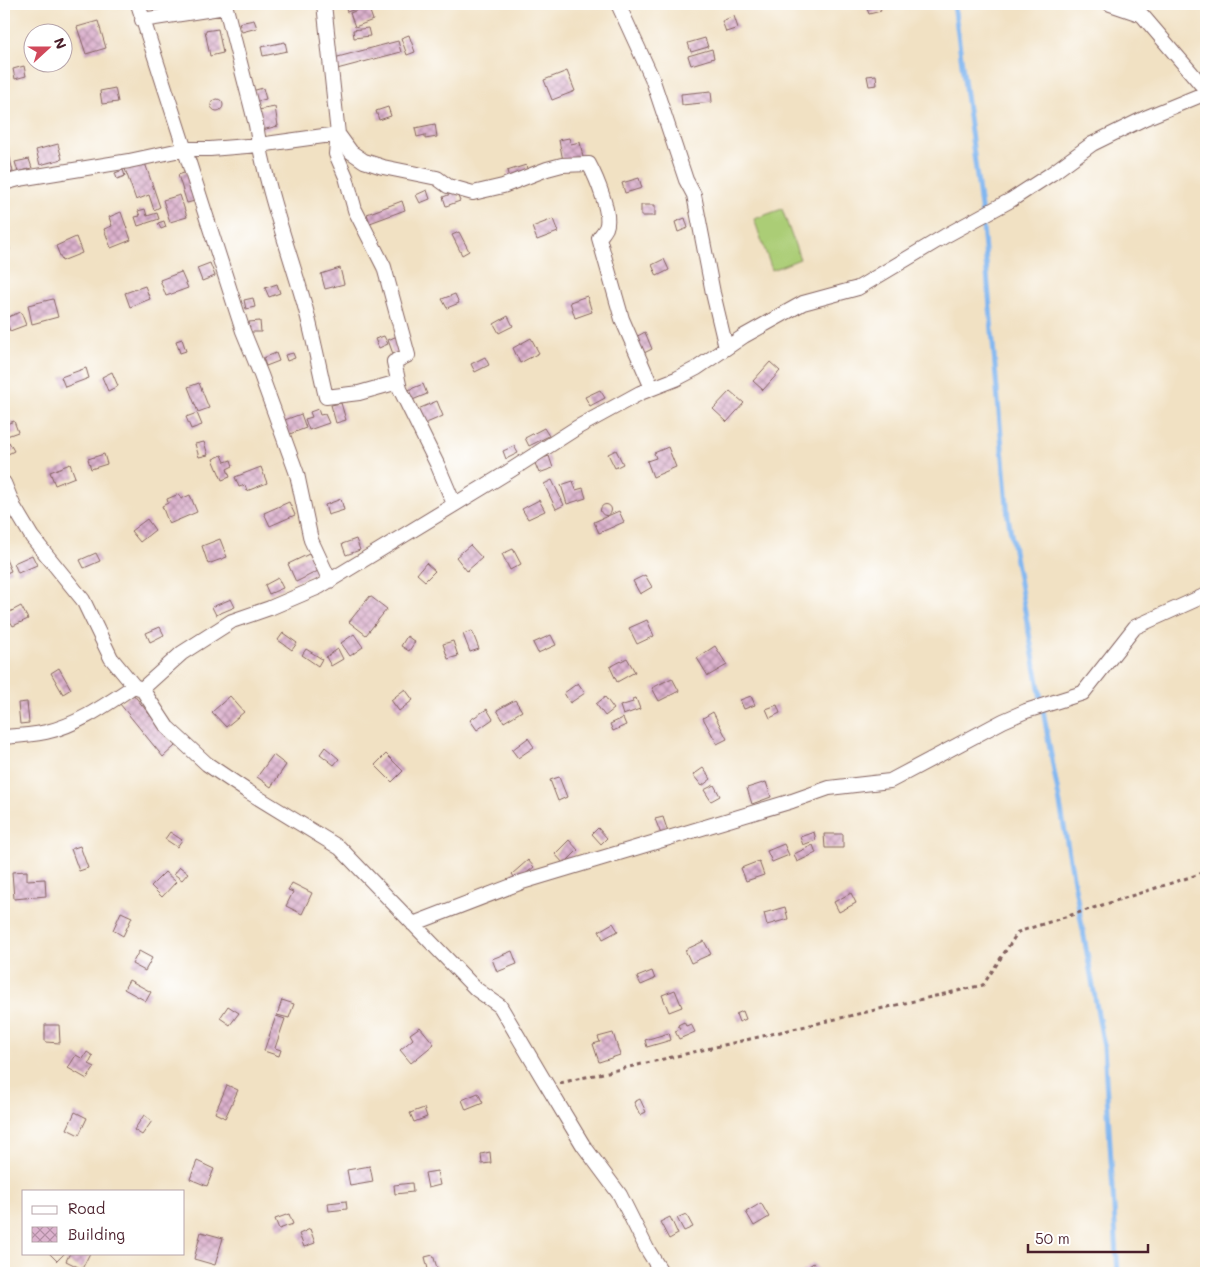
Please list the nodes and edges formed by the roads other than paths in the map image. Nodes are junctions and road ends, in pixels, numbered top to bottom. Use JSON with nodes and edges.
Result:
{"nodes":[{"id":1,"x":138,"y":4,"type":"edge"},
{"id":2,"x":324,"y":4,"type":"edge"},
{"id":3,"x":618,"y":4,"type":"edge"},
{"id":4,"x":1110,"y":4,"type":"edge"},
{"id":5,"x":225,"y":5,"type":"edge"},
{"id":6,"x":142,"y":20,"type":"junction"},
{"id":7,"x":1206,"y":91,"type":"edge"},
{"id":8,"x":338,"y":134,"type":"junction"},
{"id":9,"x":259,"y":145,"type":"junction"},
{"id":10,"x":185,"y":149,"type":"junction"},
{"id":11,"x":4,"y":183,"type":"edge"},
{"id":12,"x":726,"y":348,"type":"junction"},
{"id":13,"x":398,"y":382,"type":"junction"},
{"id":14,"x":652,"y":388,"type":"junction"},
{"id":15,"x":4,"y":483,"type":"edge"},
{"id":16,"x":454,"y":504,"type":"junction"},
{"id":17,"x":330,"y":581,"type":"junction"},
{"id":18,"x":1206,"y":595,"type":"edge"},
{"id":19,"x":138,"y":687,"type":"junction"},
{"id":20,"x":4,"y":737,"type":"edge"},
{"id":21,"x":413,"y":924,"type":"junction"},
{"id":22,"x":662,"y":1273,"type":"edge"}],
"edges":[{"from":1,"to":6,"type":"street"},
{"from":2,"to":8,"type":"street"},
{"from":3,"to":12,"type":"street"},
{"from":4,"to":7,"type":"street"},
{"from":5,"to":6,"type":"street"},
{"from":5,"to":9,"type":"street"},
{"from":6,"to":10,"type":"street"},
{"from":7,"to":12,"type":"street"},
{"from":8,"to":9,"type":"street"},
{"from":8,"to":13,"type":"street"},
{"from":8,"to":14,"type":"street"},
{"from":9,"to":10,"type":"street"},
{"from":9,"to":13,"type":"street"},
{"from":10,"to":11,"type":"street"},
{"from":10,"to":17,"type":"street"},
{"from":12,"to":14,"type":"street"},
{"from":13,"to":16,"type":"street"},
{"from":14,"to":16,"type":"street"},
{"from":15,"to":19,"type":"street"},
{"from":16,"to":17,"type":"street"},
{"from":17,"to":19,"type":"street"},
{"from":18,"to":21,"type":"street"},
{"from":19,"to":20,"type":"street"},
{"from":19,"to":21,"type":"street"},
{"from":21,"to":22,"type":"street"}]}
